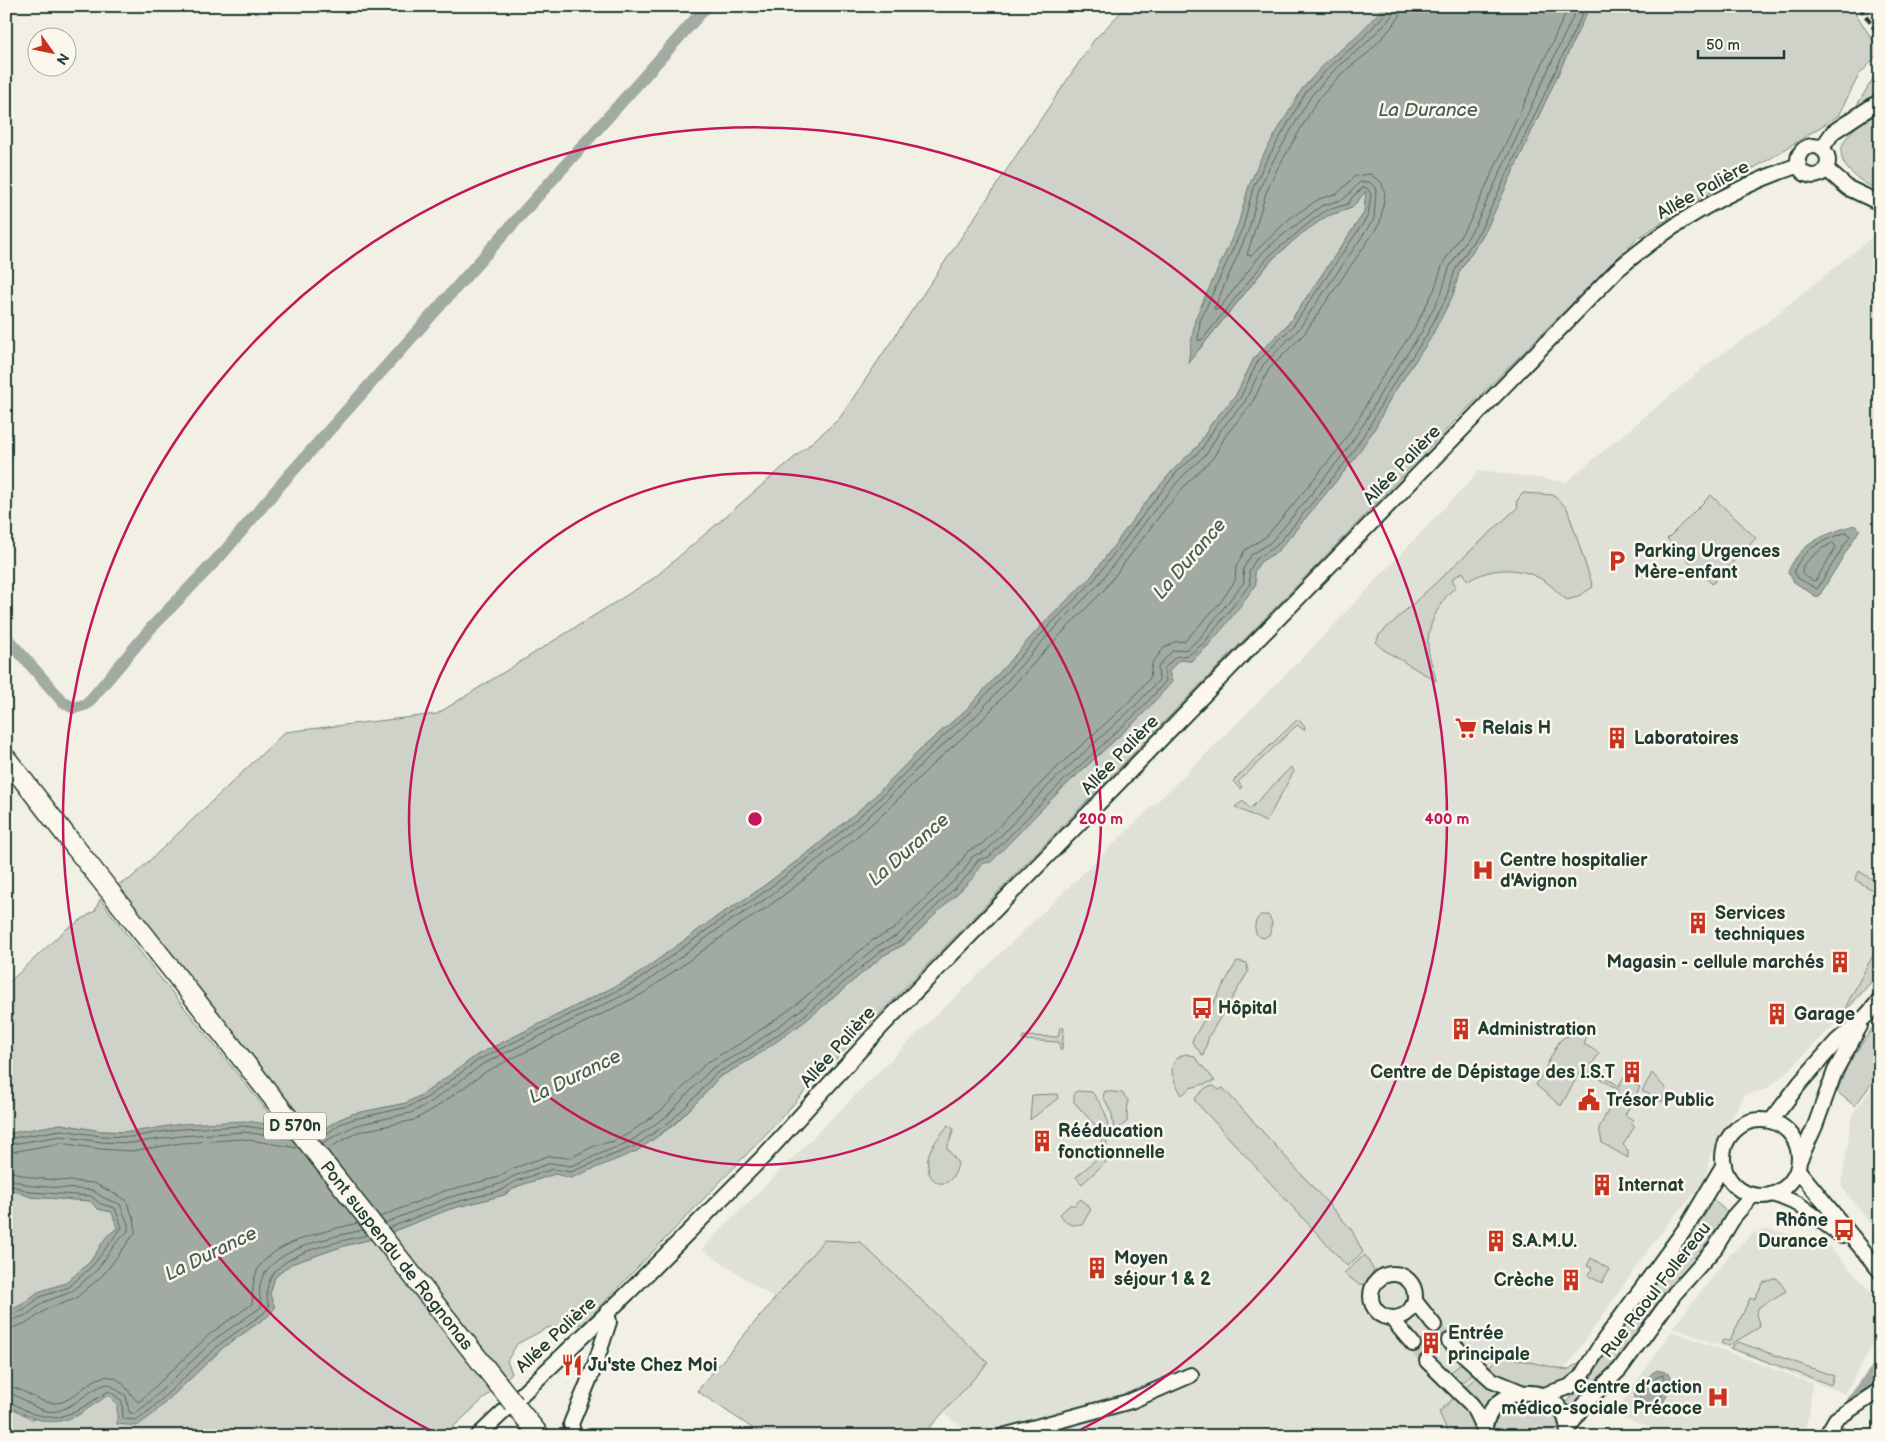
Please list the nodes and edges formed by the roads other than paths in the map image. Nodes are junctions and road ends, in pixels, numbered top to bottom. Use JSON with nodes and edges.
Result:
{"nodes":[{"id":1,"x":1880,"y":101,"type":"edge"},
{"id":2,"x":1822,"y":148,"type":"junction"},
{"id":3,"x":1799,"y":165,"type":"junction"},
{"id":4,"x":1826,"y":169,"type":"junction"},
{"id":5,"x":1880,"y":203,"type":"edge"},
{"id":6,"x":6,"y":750,"type":"edge"},
{"id":7,"x":6,"y":758,"type":"edge"},
{"id":8,"x":21,"y":774,"type":"junction"},
{"id":9,"x":1880,"y":1000,"type":"edge"},
{"id":10,"x":1866,"y":1016,"type":"junction"},
{"id":11,"x":1771,"y":1121,"type":"junction"},
{"id":12,"x":1724,"y":1164,"type":"junction"},
{"id":13,"x":1799,"y":1165,"type":"junction"},
{"id":14,"x":1774,"y":1194,"type":"junction"},
{"id":15,"x":1753,"y":1195,"type":"junction"},
{"id":16,"x":1863,"y":1252,"type":"junction"},
{"id":17,"x":1880,"y":1271,"type":"edge"},
{"id":18,"x":1415,"y":1301,"type":"junction"},
{"id":19,"x":607,"y":1312,"type":"junction"},
{"id":20,"x":1392,"y":1319,"type":"junction"},
{"id":21,"x":1434,"y":1324,"type":"tunnel mouth"},
{"id":22,"x":1449,"y":1341,"type":"tunnel mouth"},
{"id":23,"x":1413,"y":1344,"type":"tunnel mouth"},
{"id":24,"x":1427,"y":1361,"type":"tunnel mouth"},
{"id":25,"x":1191,"y":1376,"type":"dead end"},
{"id":26,"x":1880,"y":1390,"type":"edge"},
{"id":27,"x":1521,"y":1392,"type":"junction"},
{"id":28,"x":1543,"y":1395,"type":"junction"},
{"id":29,"x":1484,"y":1432,"type":"edge"},
{"id":30,"x":1568,"y":1433,"type":"edge"},
{"id":31,"x":478,"y":1436,"type":"edge"},
{"id":32,"x":540,"y":1436,"type":"edge"},
{"id":33,"x":574,"y":1436,"type":"edge"},
{"id":34,"x":1003,"y":1436,"type":"edge"},
{"id":35,"x":1826,"y":1436,"type":"edge"}],
"edges":[{"from":1,"to":2,"type":"street"},
{"from":2,"to":3,"type":"street"},
{"from":2,"to":4,"type":"street"},
{"from":3,"to":4,"type":"street"},
{"from":3,"to":19,"type":"street","name":"Allée Palière"},
{"from":4,"to":5,"type":"street"},
{"from":6,"to":8,"type":"main road","number":"D 570n"},
{"from":7,"to":8,"type":"main road","number":"D 570n"},
{"from":8,"to":32,"type":"main road","name":"Pont suspendu de Rognonas","number":"D 570n","bridge":true},
{"from":9,"to":10,"type":"street"},
{"from":10,"to":11,"type":"street"},
{"from":10,"to":13,"type":"street"},
{"from":11,"to":12,"type":"street"},
{"from":11,"to":13,"type":"street"},
{"from":12,"to":15,"type":"street"},
{"from":12,"to":28,"type":"street","name":"Rue Raoul Follereau"},
{"from":13,"to":14,"type":"street"},
{"from":13,"to":16,"type":"street"},
{"from":14,"to":15,"type":"street"},
{"from":14,"to":16,"type":"street"},
{"from":15,"to":30,"type":"street","name":"Rue Raoul Follereau"},
{"from":16,"to":17,"type":"street"},
{"from":18,"to":20,"type":"street"},
{"from":18,"to":20,"type":"street"},
{"from":18,"to":21,"type":"street"},
{"from":19,"to":31,"type":"street","name":"Allée Palière"},
{"from":19,"to":33,"type":"street"},
{"from":20,"to":23,"type":"street"},
{"from":22,"to":27,"type":"street"},
{"from":24,"to":29,"type":"street"},
{"from":25,"to":34,"type":"street"},
{"from":26,"to":35,"type":"street"},
{"from":27,"to":28,"type":"street"},
{"from":27,"to":29,"type":"street"},
{"from":28,"to":30,"type":"street"}]}
